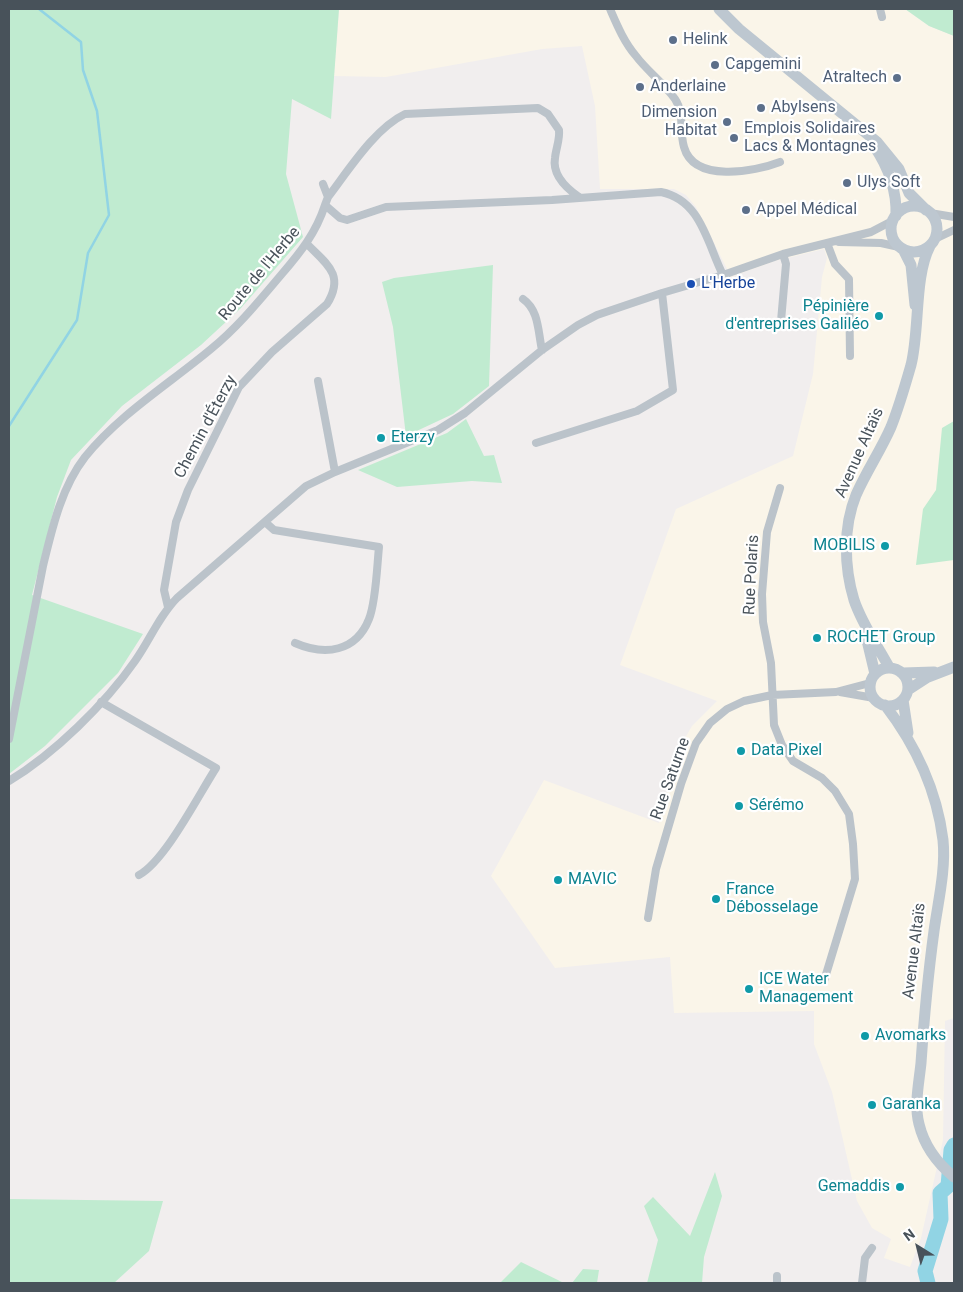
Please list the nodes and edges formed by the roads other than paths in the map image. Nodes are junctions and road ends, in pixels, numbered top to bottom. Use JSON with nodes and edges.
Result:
{"nodes":[{"id":1,"x":610,"y":9,"type":"edge"},
{"id":2,"x":719,"y":9,"type":"edge"},
{"id":3,"x":880,"y":9,"type":"edge"},
{"id":4,"x":882,"y":17,"type":"dead end"},
{"id":5,"x":864,"y":133,"type":"junction"},
{"id":6,"x":780,"y":162,"type":"dead end"},
{"id":7,"x":323,"y":184,"type":"dead end"},
{"id":8,"x":566,"y":187,"type":"junction"},
{"id":9,"x":579,"y":197,"type":"junction"},
{"id":10,"x":552,"y":200,"type":"junction"},
{"id":11,"x":326,"y":201,"type":"junction"},
{"id":12,"x":928,"y":212,"type":"junction"},
{"id":13,"x":954,"y":216,"type":"edge"},
{"id":14,"x":895,"y":218,"type":"junction"},
{"id":15,"x":954,"y":230,"type":"edge"},
{"id":16,"x":831,"y":242,"type":"junction"},
{"id":17,"x":933,"y":242,"type":"junction"},
{"id":18,"x":306,"y":244,"type":"junction"},
{"id":19,"x":901,"y":248,"type":"junction"},
{"id":20,"x":783,"y":254,"type":"junction"},
{"id":21,"x":723,"y":275,"type":"junction"},
{"id":22,"x":662,"y":293,"type":"junction"},
{"id":23,"x":523,"y":299,"type":"dead end"},
{"id":24,"x":781,"y":321,"type":"dead end"},
{"id":25,"x":918,"y":324,"type":"junction"},
{"id":26,"x":542,"y":350,"type":"junction"},
{"id":27,"x":850,"y":356,"type":"dead end"},
{"id":28,"x":318,"y":382,"type":"dead end"},
{"id":29,"x":536,"y":443,"type":"dead end"},
{"id":30,"x":335,"y":472,"type":"junction"},
{"id":31,"x":780,"y":488,"type":"dead end"},
{"id":32,"x":264,"y":522,"type":"junction"},
{"id":33,"x":168,"y":607,"type":"junction"},
{"id":34,"x":864,"y":625,"type":"junction"},
{"id":35,"x":296,"y":643,"type":"dead end"},
{"id":36,"x":889,"y":667,"type":"junction"},
{"id":37,"x":949,"y":670,"type":"edge"},
{"id":38,"x":903,"y":673,"type":"junction"},
{"id":39,"x":873,"y":679,"type":"junction"},
{"id":40,"x":836,"y":692,"type":"junction"},
{"id":41,"x":772,"y":695,"type":"junction"},
{"id":42,"x":906,"y":695,"type":"junction"},
{"id":43,"x":874,"y":698,"type":"junction"},
{"id":44,"x":100,"y":702,"type":"junction"},
{"id":45,"x":885,"y":705,"type":"junction"},
{"id":46,"x":909,"y":738,"type":"junction"},
{"id":47,"x":9,"y":739,"type":"edge"},
{"id":48,"x":9,"y":782,"type":"edge"},
{"id":49,"x":138,"y":876,"type":"dead end"},
{"id":50,"x":648,"y":918,"type":"dead end"},
{"id":51,"x":824,"y":981,"type":"dead end"},
{"id":52,"x":954,"y":1177,"type":"edge"},
{"id":53,"x":872,"y":1248,"type":"dead end"},
{"id":54,"x":862,"y":1283,"type":"edge"}],
"edges":[{"from":1,"to":6,"type":"street"},
{"from":2,"to":5,"type":"street"},
{"from":3,"to":4,"type":"street"},
{"from":5,"to":12,"type":"street"},
{"from":5,"to":14,"type":"street"},
{"from":7,"to":11,"type":"street"},
{"from":8,"to":9,"type":"street"},
{"from":8,"to":10,"type":"street"},
{"from":8,"to":11,"type":"street","name":"Route de l'Herbe"},
{"from":9,"to":10,"type":"street"},
{"from":9,"to":21,"type":"street"},
{"from":10,"to":11,"type":"street"},
{"from":11,"to":18,"type":"street","name":"Route de l'Herbe"},
{"from":12,"to":13,"type":"street"},
{"from":12,"to":14,"type":"street"},
{"from":12,"to":17,"type":"street"},
{"from":14,"to":16,"type":"street"},
{"from":14,"to":19,"type":"street"},
{"from":15,"to":17,"type":"street"},
{"from":16,"to":19,"type":"street"},
{"from":16,"to":20,"type":"street"},
{"from":16,"to":27,"type":"street"},
{"from":17,"to":19,"type":"street"},
{"from":17,"to":25,"type":"street","name":"Avenue Altaïs"},
{"from":18,"to":33,"type":"street","name":"Chemin d'Éterzy"},
{"from":18,"to":47,"type":"street","name":"Route de l'Herbe"},
{"from":19,"to":25,"type":"street","name":"Avenue Altaïs"},
{"from":20,"to":21,"type":"street"},
{"from":20,"to":24,"type":"street"},
{"from":21,"to":22,"type":"street"},
{"from":22,"to":26,"type":"street"},
{"from":22,"to":29,"type":"street"},
{"from":23,"to":26,"type":"street"},
{"from":25,"to":34,"type":"street","name":"Avenue Altaïs"},
{"from":26,"to":30,"type":"street"},
{"from":28,"to":30,"type":"street"},
{"from":30,"to":32,"type":"street"},
{"from":31,"to":41,"type":"street","name":"Rue Polaris"},
{"from":32,"to":33,"type":"street"},
{"from":32,"to":35,"type":"street"},
{"from":33,"to":44,"type":"street"},
{"from":34,"to":36,"type":"street","name":"Avenue Altaïs"},
{"from":34,"to":39,"type":"street","name":"Avenue Altaïs"},
{"from":36,"to":38,"type":"street"},
{"from":36,"to":39,"type":"street"},
{"from":37,"to":38,"type":"street"},
{"from":37,"to":42,"type":"street"},
{"from":38,"to":42,"type":"street"},
{"from":39,"to":40,"type":"street","name":"Rue Saturne"},
{"from":39,"to":43,"type":"street"},
{"from":40,"to":41,"type":"street","name":"Rue Saturne"},
{"from":40,"to":43,"type":"street","name":"Rue Saturne"},
{"from":41,"to":50,"type":"street","name":"Rue Saturne"},
{"from":41,"to":51,"type":"street","name":"Rue Polaris"},
{"from":42,"to":45,"type":"street"},
{"from":42,"to":46,"type":"street","name":"Avenue Altaïs"},
{"from":43,"to":45,"type":"street"},
{"from":44,"to":48,"type":"street"},
{"from":44,"to":49,"type":"street"},
{"from":45,"to":46,"type":"street","name":"Avenue Altaïs"},
{"from":46,"to":52,"type":"street","name":"Avenue Altaïs"},
{"from":53,"to":54,"type":"street"}]}
